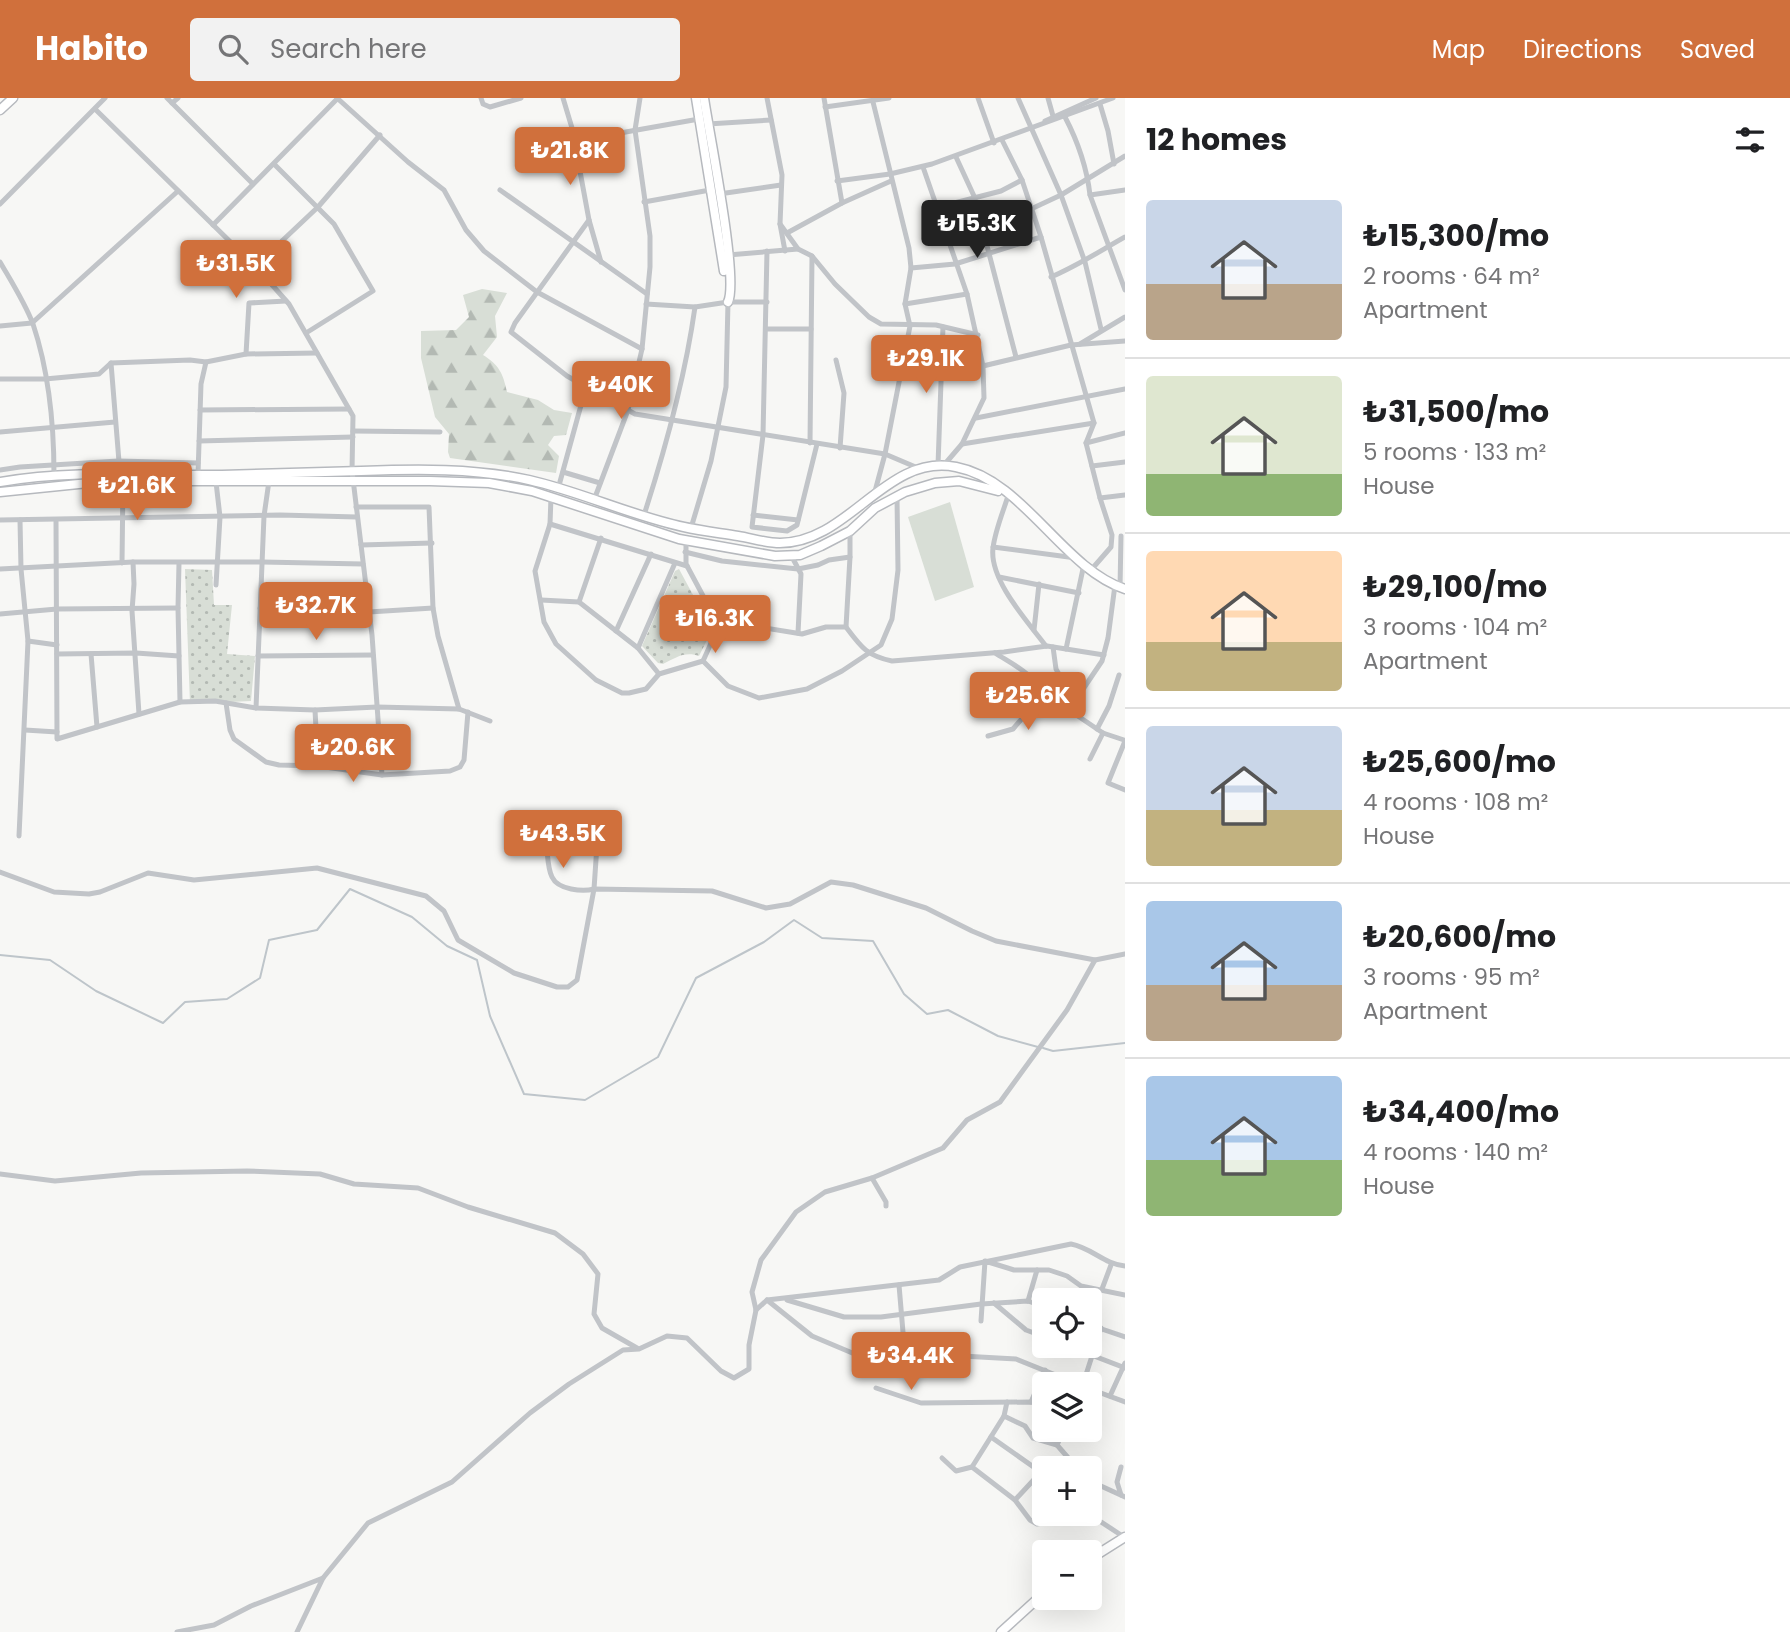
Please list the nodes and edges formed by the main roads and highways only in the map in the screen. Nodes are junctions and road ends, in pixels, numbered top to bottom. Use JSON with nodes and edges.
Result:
{"nodes":[{"id":1,"x":13,"y":98,"type":"edge"},
{"id":2,"x":696,"y":98,"type":"edge"},
{"id":3,"x":704,"y":98,"type":"edge"},
{"id":4,"x":0,"y":110,"type":"edge"},
{"id":5,"x":715,"y":192,"type":"junction"},
{"id":6,"x":121,"y":477,"type":"junction"},
{"id":7,"x":0,"y":482,"type":"edge"},
{"id":8,"x":0,"y":492,"type":"edge"},
{"id":9,"x":1011,"y":497,"type":"junction"},
{"id":10,"x":1120,"y":587,"type":"edge"},
{"id":11,"x":1125,"y":1537,"type":"edge"},
{"id":12,"x":1102,"y":1551,"type":"edge"},
{"id":13,"x":1032,"y":1604,"type":"edge"},
{"id":14,"x":1001,"y":1632,"type":"edge"}],
"edges":[{"from":1,"to":4,"type":"main road"},
{"from":2,"to":5,"type":"main road"},
{"from":3,"to":5,"type":"main road"},
{"from":5,"to":5,"type":"main road"},
{"from":6,"to":7,"type":"main road"},
{"from":6,"to":8,"type":"main road"},
{"from":6,"to":9,"type":"main road"},
{"from":6,"to":9,"type":"main road"},
{"from":9,"to":10,"type":"main road"},
{"from":11,"to":12,"type":"main road"},
{"from":13,"to":14,"type":"main road"}]}
